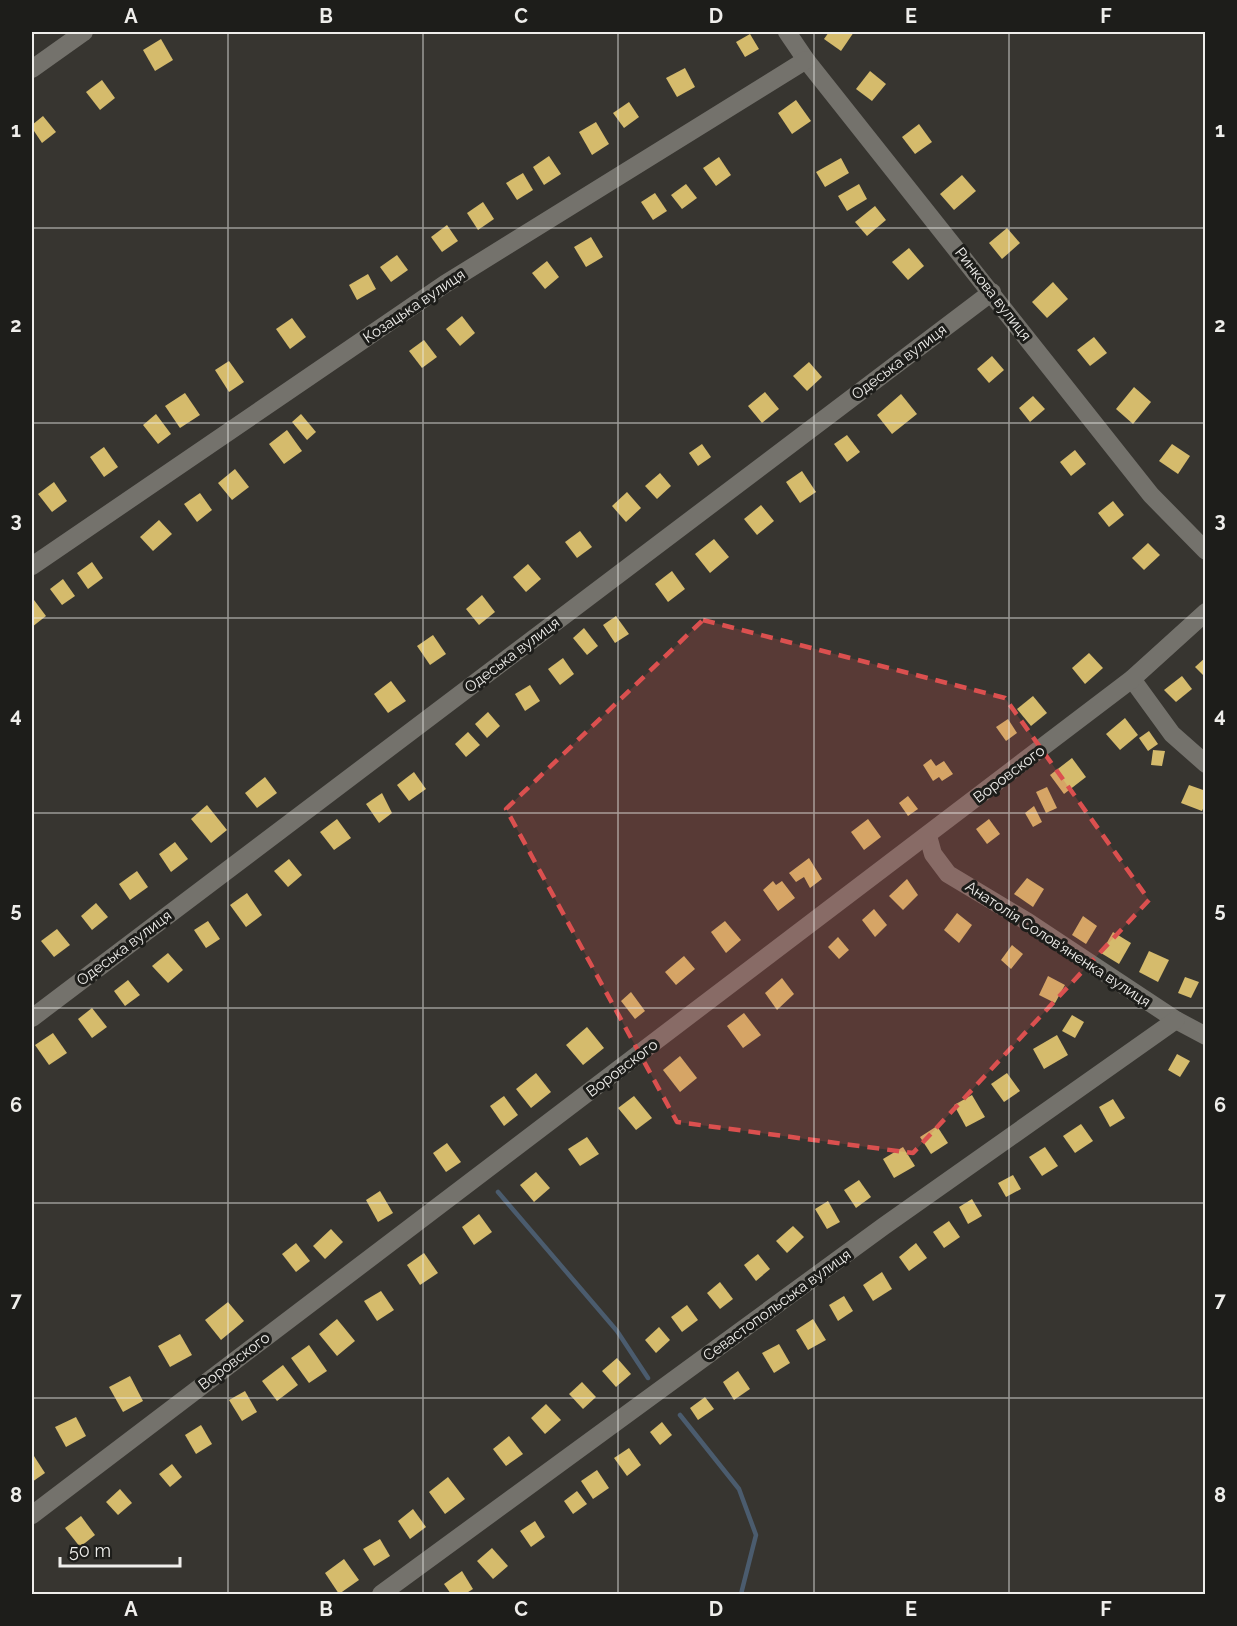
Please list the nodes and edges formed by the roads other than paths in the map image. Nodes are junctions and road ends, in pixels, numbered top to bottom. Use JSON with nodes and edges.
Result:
{"nodes":[{"id":1,"x":84,"y":32,"type":"edge"},
{"id":2,"x":787,"y":32,"type":"edge"},
{"id":3,"x":806,"y":60,"type":"junction"},
{"id":4,"x":32,"y":69,"type":"edge"},
{"id":5,"x":992,"y":292,"type":"junction"},
{"id":6,"x":1206,"y":551,"type":"edge"},
{"id":7,"x":32,"y":566,"type":"edge"},
{"id":8,"x":1206,"y":612,"type":"edge"},
{"id":9,"x":1132,"y":680,"type":"junction"},
{"id":10,"x":1206,"y":764,"type":"edge"},
{"id":11,"x":928,"y":836,"type":"junction"},
{"id":12,"x":32,"y":1018,"type":"edge"},
{"id":13,"x":1176,"y":1020,"type":"junction"},
{"id":14,"x":1206,"y":1036,"type":"edge"},
{"id":15,"x":32,"y":1515,"type":"edge"},
{"id":16,"x":381,"y":1594,"type":"edge"}],
"edges":[{"from":1,"to":4,"type":"street"},
{"from":2,"to":3,"type":"street","name":"Ринкова вулиця"},
{"from":3,"to":5,"type":"street","name":"Ринкова вулиця"},
{"from":3,"to":7,"type":"street","name":"Козацька вулиця"},
{"from":5,"to":6,"type":"street","name":"Ринкова вулиця"},
{"from":5,"to":12,"type":"street","name":"Одеська вулиця"},
{"from":8,"to":9,"type":"street","name":"Воровского"},
{"from":9,"to":10,"type":"street"},
{"from":9,"to":11,"type":"street","name":"Воровского"},
{"from":11,"to":13,"type":"street","name":"Анатолія Солов'яненка вулиця"},
{"from":11,"to":15,"type":"street","name":"Воровского"},
{"from":13,"to":14,"type":"street","name":"Анатолія Солов'яненка вулиця"},
{"from":13,"to":16,"type":"street","name":"Севастопольська вулиця"}]}
